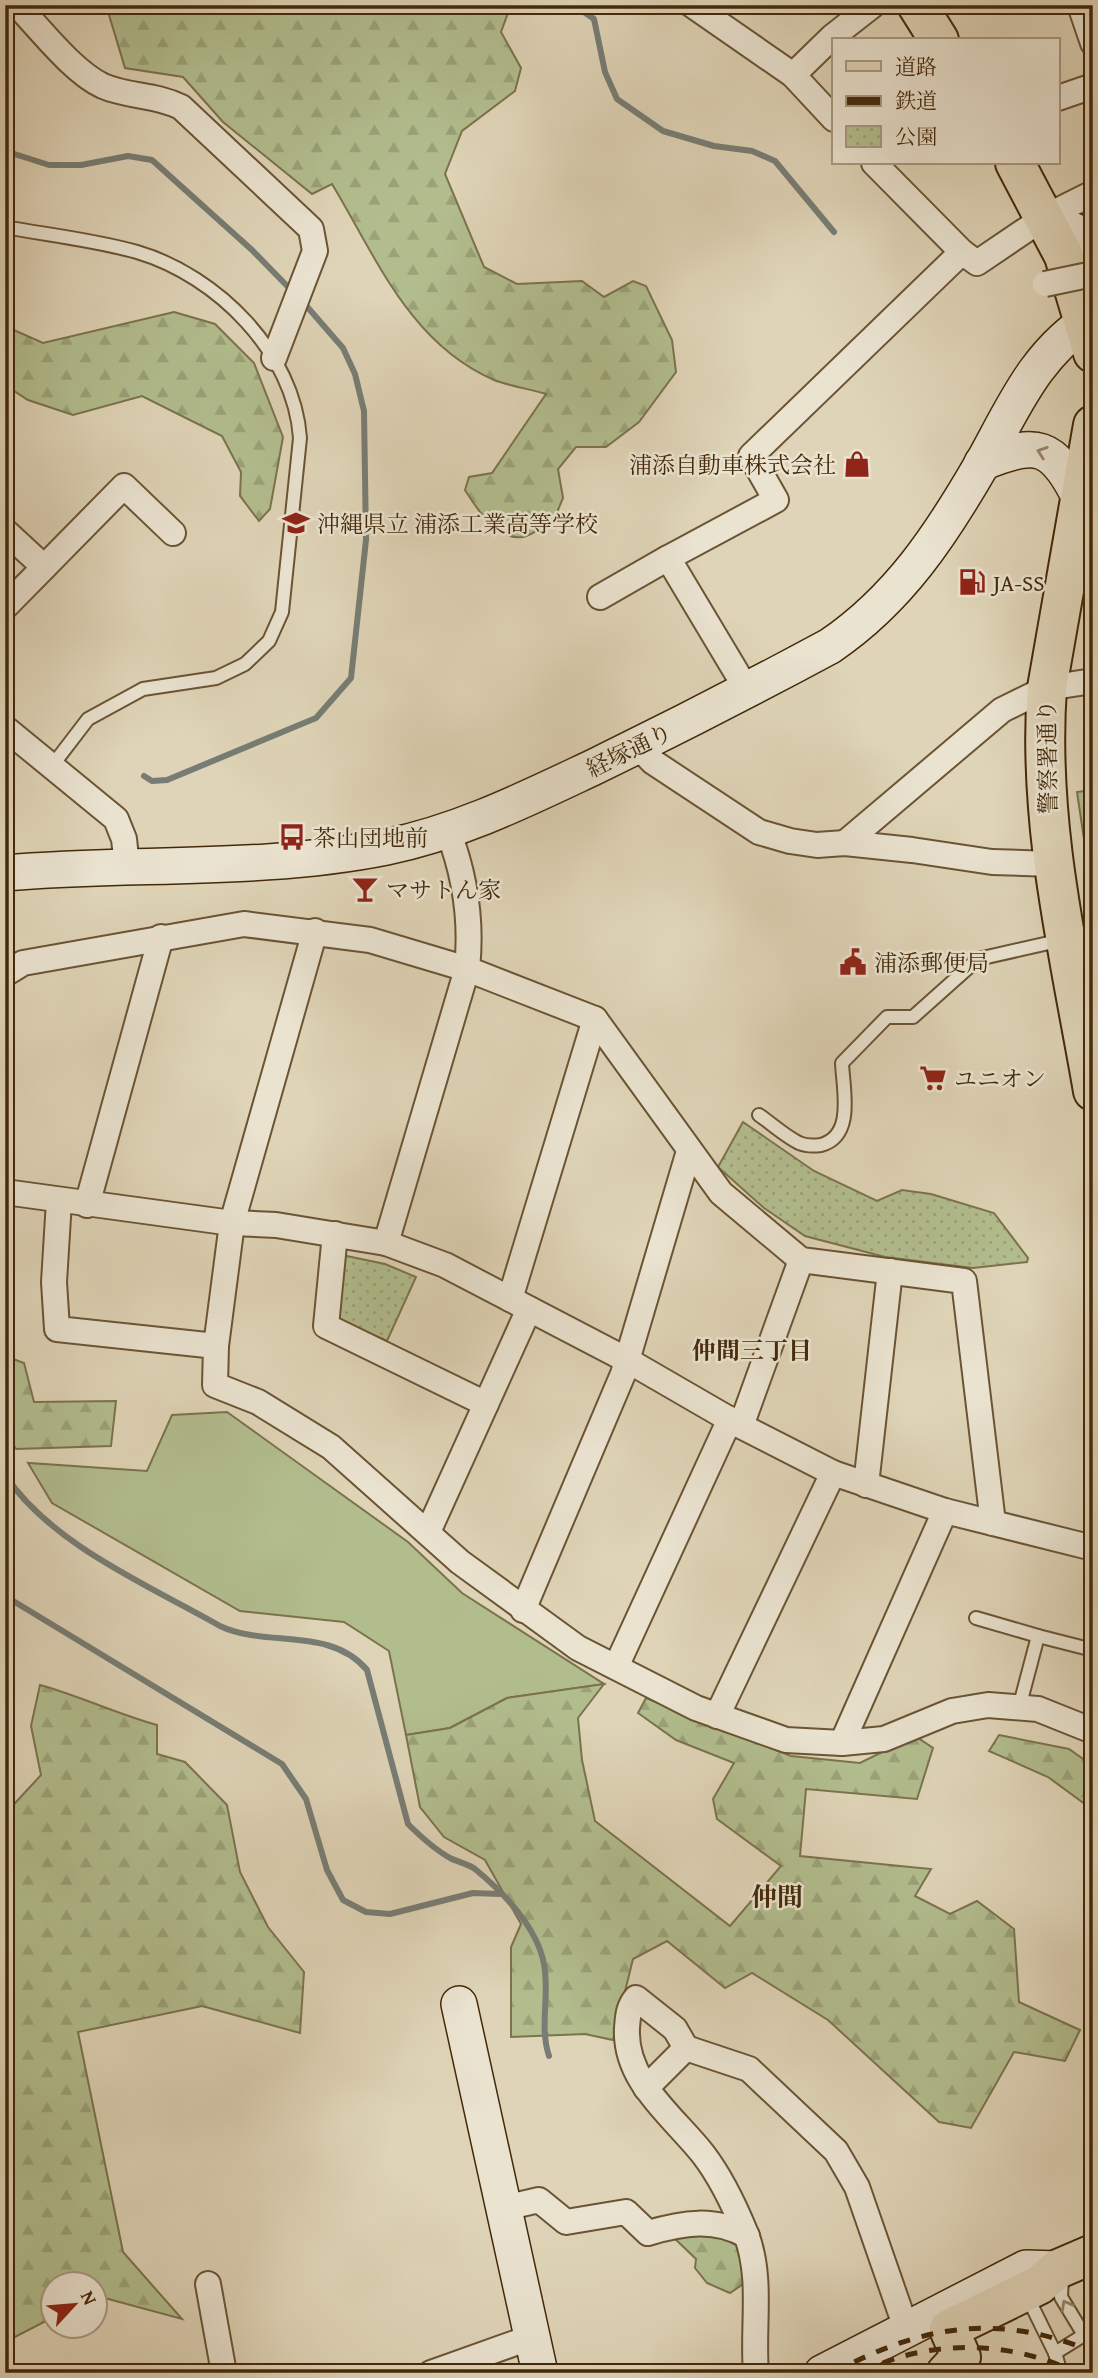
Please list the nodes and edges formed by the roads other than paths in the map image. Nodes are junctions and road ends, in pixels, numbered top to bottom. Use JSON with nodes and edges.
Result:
{"nodes":[{"id":1,"x":16,"y":5,"type":"edge"},
{"id":2,"x":692,"y":5,"type":"edge"},
{"id":3,"x":873,"y":5,"type":"edge"},
{"id":4,"x":917,"y":5,"type":"edge"},
{"id":5,"x":1080,"y":5,"type":"edge"},
{"id":6,"x":938,"y":38,"type":"edge"},
{"id":7,"x":1093,"y":44,"type":"edge"},
{"id":8,"x":793,"y":75,"type":"junction"},
{"id":9,"x":1093,"y":86,"type":"edge"},
{"id":10,"x":1060,"y":97,"type":"edge"},
{"id":11,"x":832,"y":117,"type":"edge"},
{"id":12,"x":875,"y":164,"type":"edge"},
{"id":13,"x":1015,"y":164,"type":"edge"},
{"id":14,"x":1093,"y":193,"type":"edge"},
{"id":15,"x":1045,"y":217,"type":"junction"},
{"id":16,"x":5,"y":227,"type":"edge"},
{"id":17,"x":1093,"y":240,"type":"edge"},
{"id":18,"x":962,"y":252,"type":"junction"},
{"id":19,"x":1093,"y":274,"type":"edge"},
{"id":20,"x":1045,"y":284,"type":"dead end"},
{"id":21,"x":1090,"y":331,"type":"edge"},
{"id":22,"x":274,"y":358,"type":"junction"},
{"id":23,"x":1093,"y":425,"type":"edge"},
{"id":24,"x":982,"y":463,"type":"junction"},
{"id":25,"x":1083,"y":521,"type":"edge"},
{"id":26,"x":5,"y":531,"type":"edge"},
{"id":27,"x":173,"y":533,"type":"dead end"},
{"id":28,"x":668,"y":558,"type":"junction"},
{"id":29,"x":44,"y":567,"type":"junction"},
{"id":30,"x":600,"y":597,"type":"dead end"},
{"id":31,"x":5,"y":607,"type":"edge"},
{"id":32,"x":1093,"y":681,"type":"edge"},
{"id":33,"x":1046,"y":688,"type":"junction"},
{"id":34,"x":747,"y":690,"type":"junction"},
{"id":35,"x":5,"y":728,"type":"edge"},
{"id":36,"x":638,"y":747,"type":"junction"},
{"id":37,"x":52,"y":766,"type":"junction"},
{"id":38,"x":449,"y":831,"type":"junction"},
{"id":39,"x":845,"y":843,"type":"junction"},
{"id":40,"x":1052,"y":864,"type":"junction"},
{"id":41,"x":127,"y":866,"type":"junction"},
{"id":42,"x":5,"y":873,"type":"edge"},
{"id":43,"x":315,"y":931,"type":"junction"},
{"id":44,"x":161,"y":937,"type":"junction"},
{"id":45,"x":1066,"y":939,"type":"junction"},
{"id":46,"x":467,"y":969,"type":"junction"},
{"id":47,"x":5,"y":974,"type":"edge"},
{"id":48,"x":595,"y":1019,"type":"junction"},
{"id":49,"x":1086,"y":1019,"type":"edge"},
{"id":50,"x":1093,"y":1091,"type":"edge"},
{"id":51,"x":759,"y":1115,"type":"dead end"},
{"id":52,"x":689,"y":1151,"type":"junction"},
{"id":53,"x":5,"y":1192,"type":"edge"},
{"id":54,"x":59,"y":1200,"type":"junction"},
{"id":55,"x":87,"y":1205,"type":"junction"},
{"id":56,"x":232,"y":1223,"type":"junction"},
{"id":57,"x":335,"y":1234,"type":"junction"},
{"id":58,"x":386,"y":1243,"type":"junction"},
{"id":59,"x":801,"y":1260,"type":"junction"},
{"id":60,"x":890,"y":1271,"type":"junction"},
{"id":61,"x":520,"y":1304,"type":"junction"},
{"id":62,"x":216,"y":1346,"type":"junction"},
{"id":63,"x":627,"y":1360,"type":"junction"},
{"id":64,"x":486,"y":1405,"type":"junction"},
{"id":65,"x":735,"y":1423,"type":"junction"},
{"id":66,"x":833,"y":1473,"type":"junction"},
{"id":67,"x":866,"y":1485,"type":"junction"},
{"id":68,"x":945,"y":1511,"type":"junction"},
{"id":69,"x":993,"y":1522,"type":"junction"},
{"id":70,"x":428,"y":1532,"type":"junction"},
{"id":71,"x":1093,"y":1548,"type":"edge"},
{"id":72,"x":523,"y":1609,"type":"junction"},
{"id":73,"x":976,"y":1618,"type":"dead end"},
{"id":74,"x":1038,"y":1636,"type":"junction"},
{"id":75,"x":1093,"y":1650,"type":"edge"},
{"id":76,"x":616,"y":1667,"type":"junction"},
{"id":77,"x":1019,"y":1708,"type":"junction"},
{"id":78,"x":717,"y":1716,"type":"junction"},
{"id":79,"x":1093,"y":1731,"type":"edge"},
{"id":80,"x":842,"y":1743,"type":"junction"},
{"id":81,"x":459,"y":2004,"type":"dead end"},
{"id":82,"x":686,"y":2048,"type":"junction"},
{"id":83,"x":646,"y":2088,"type":"junction"},
{"id":84,"x":504,"y":2208,"type":"junction"},
{"id":85,"x":747,"y":2236,"type":"junction"},
{"id":86,"x":1071,"y":2263,"type":"edge"},
{"id":87,"x":208,"y":2284,"type":"dead end"},
{"id":88,"x":1026,"y":2292,"type":"junction"},
{"id":89,"x":906,"y":2328,"type":"junction"},
{"id":90,"x":950,"y":2329,"type":"junction"},
{"id":91,"x":532,"y":2337,"type":"junction"},
{"id":92,"x":1055,"y":2353,"type":"junction"},
{"id":93,"x":224,"y":2373,"type":"edge"},
{"id":94,"x":431,"y":2373,"type":"edge"},
{"id":95,"x":540,"y":2373,"type":"edge"},
{"id":96,"x":756,"y":2373,"type":"edge"},
{"id":97,"x":822,"y":2373,"type":"edge"},
{"id":98,"x":869,"y":2373,"type":"edge"},
{"id":99,"x":946,"y":2373,"type":"edge"},
{"id":100,"x":1060,"y":2373,"type":"edge"}],
"edges":[{"from":1,"to":22,"type":"street"},
{"from":2,"to":8,"type":"street"},
{"from":3,"to":8,"type":"street"},
{"from":4,"to":6,"type":"main road"},
{"from":5,"to":7,"type":"street"},
{"from":8,"to":11,"type":"street"},
{"from":9,"to":10,"type":"street"},
{"from":12,"to":18,"type":"street"},
{"from":13,"to":15,"type":"main road"},
{"from":14,"to":15,"type":"street"},
{"from":15,"to":17,"type":"main road"},
{"from":15,"to":18,"type":"street"},
{"from":15,"to":21,"type":"main road"},
{"from":16,"to":22,"type":"lane"},
{"from":18,"to":28,"type":"street"},
{"from":19,"to":20,"type":"street","bridge":true},
{"from":21,"to":24,"type":"main road","name":"経塚通り"},
{"from":22,"to":37,"type":"lane"},
{"from":23,"to":25,"type":"main road","name":"警察署通り"},
{"from":25,"to":24,"type":"main road","one_way":true},
{"from":24,"to":34,"type":"main road","name":"経塚通り"},
{"from":25,"to":33,"type":"main road","name":"警察署通り"},
{"from":26,"to":29,"type":"street"},
{"from":27,"to":29,"type":"street"},
{"from":28,"to":30,"type":"street"},
{"from":28,"to":34,"type":"street"},
{"from":29,"to":31,"type":"street"},
{"from":32,"to":33,"type":"street"},
{"from":33,"to":39,"type":"street"},
{"from":33,"to":40,"type":"main road","name":"警察署通り"},
{"from":34,"to":36,"type":"main road","name":"経塚通り"},
{"from":35,"to":37,"type":"street"},
{"from":36,"to":38,"type":"main road","name":"経塚通り"},
{"from":36,"to":39,"type":"street"},
{"from":37,"to":41,"type":"street"},
{"from":38,"to":41,"type":"main road","name":"経塚通り"},
{"from":38,"to":46,"type":"street"},
{"from":39,"to":40,"type":"street"},
{"from":40,"to":45,"type":"main road","name":"警察署通り"},
{"from":41,"to":42,"type":"main road","name":"経塚通り"},
{"from":43,"to":44,"type":"street"},
{"from":43,"to":46,"type":"street"},
{"from":43,"to":56,"type":"street"},
{"from":44,"to":47,"type":"street"},
{"from":44,"to":55,"type":"street"},
{"from":45,"to":49,"type":"main road","name":"警察署通り"},
{"from":45,"to":51,"type":"lane"},
{"from":46,"to":48,"type":"street"},
{"from":46,"to":58,"type":"street"},
{"from":48,"to":52,"type":"street"},
{"from":48,"to":61,"type":"street"},
{"from":49,"to":50,"type":"main road","name":"警察署通り"},
{"from":52,"to":59,"type":"street"},
{"from":52,"to":63,"type":"street"},
{"from":53,"to":54,"type":"street"},
{"from":54,"to":55,"type":"street"},
{"from":54,"to":62,"type":"street"},
{"from":55,"to":56,"type":"street"},
{"from":56,"to":57,"type":"street"},
{"from":56,"to":62,"type":"street"},
{"from":57,"to":58,"type":"street"},
{"from":57,"to":64,"type":"street"},
{"from":58,"to":61,"type":"street"},
{"from":59,"to":60,"type":"street"},
{"from":59,"to":65,"type":"street"},
{"from":60,"to":67,"type":"street"},
{"from":60,"to":69,"type":"street"},
{"from":61,"to":63,"type":"street"},
{"from":61,"to":64,"type":"street"},
{"from":62,"to":70,"type":"street"},
{"from":63,"to":65,"type":"street"},
{"from":63,"to":72,"type":"street"},
{"from":64,"to":70,"type":"street"},
{"from":65,"to":66,"type":"street"},
{"from":65,"to":76,"type":"street"},
{"from":66,"to":67,"type":"street"},
{"from":66,"to":78,"type":"street"},
{"from":67,"to":68,"type":"street"},
{"from":68,"to":69,"type":"street"},
{"from":68,"to":80,"type":"street"},
{"from":69,"to":71,"type":"street"},
{"from":70,"to":72,"type":"street"},
{"from":72,"to":76,"type":"street"},
{"from":73,"to":74,"type":"lane"},
{"from":74,"to":75,"type":"lane"},
{"from":74,"to":77,"type":"lane"},
{"from":76,"to":78,"type":"street"},
{"from":77,"to":79,"type":"street"},
{"from":77,"to":80,"type":"street"},
{"from":78,"to":80,"type":"street"},
{"from":81,"to":84,"type":"main road"},
{"from":82,"to":83,"type":"street"},
{"from":82,"to":83,"type":"street"},
{"from":82,"to":89,"type":"street"},
{"from":83,"to":85,"type":"street"},
{"from":84,"to":85,"type":"street"},
{"from":84,"to":91,"type":"main road"},
{"from":85,"to":96,"type":"street"},
{"from":86,"to":88,"type":"main road"},
{"from":86,"to":89,"type":"main road"},
{"from":92,"to":86,"type":"lane","one_way":true},
{"from":87,"to":93,"type":"street"},
{"from":88,"to":90,"type":"main road"},
{"from":88,"to":92,"type":"lane"},
{"from":89,"to":97,"type":"main road"},
{"from":90,"to":98,"type":"main road"},
{"from":90,"to":99,"type":"main road"},
{"from":91,"to":94,"type":"street"},
{"from":91,"to":95,"type":"main road"},
{"from":92,"to":100,"type":"lane"}]}
